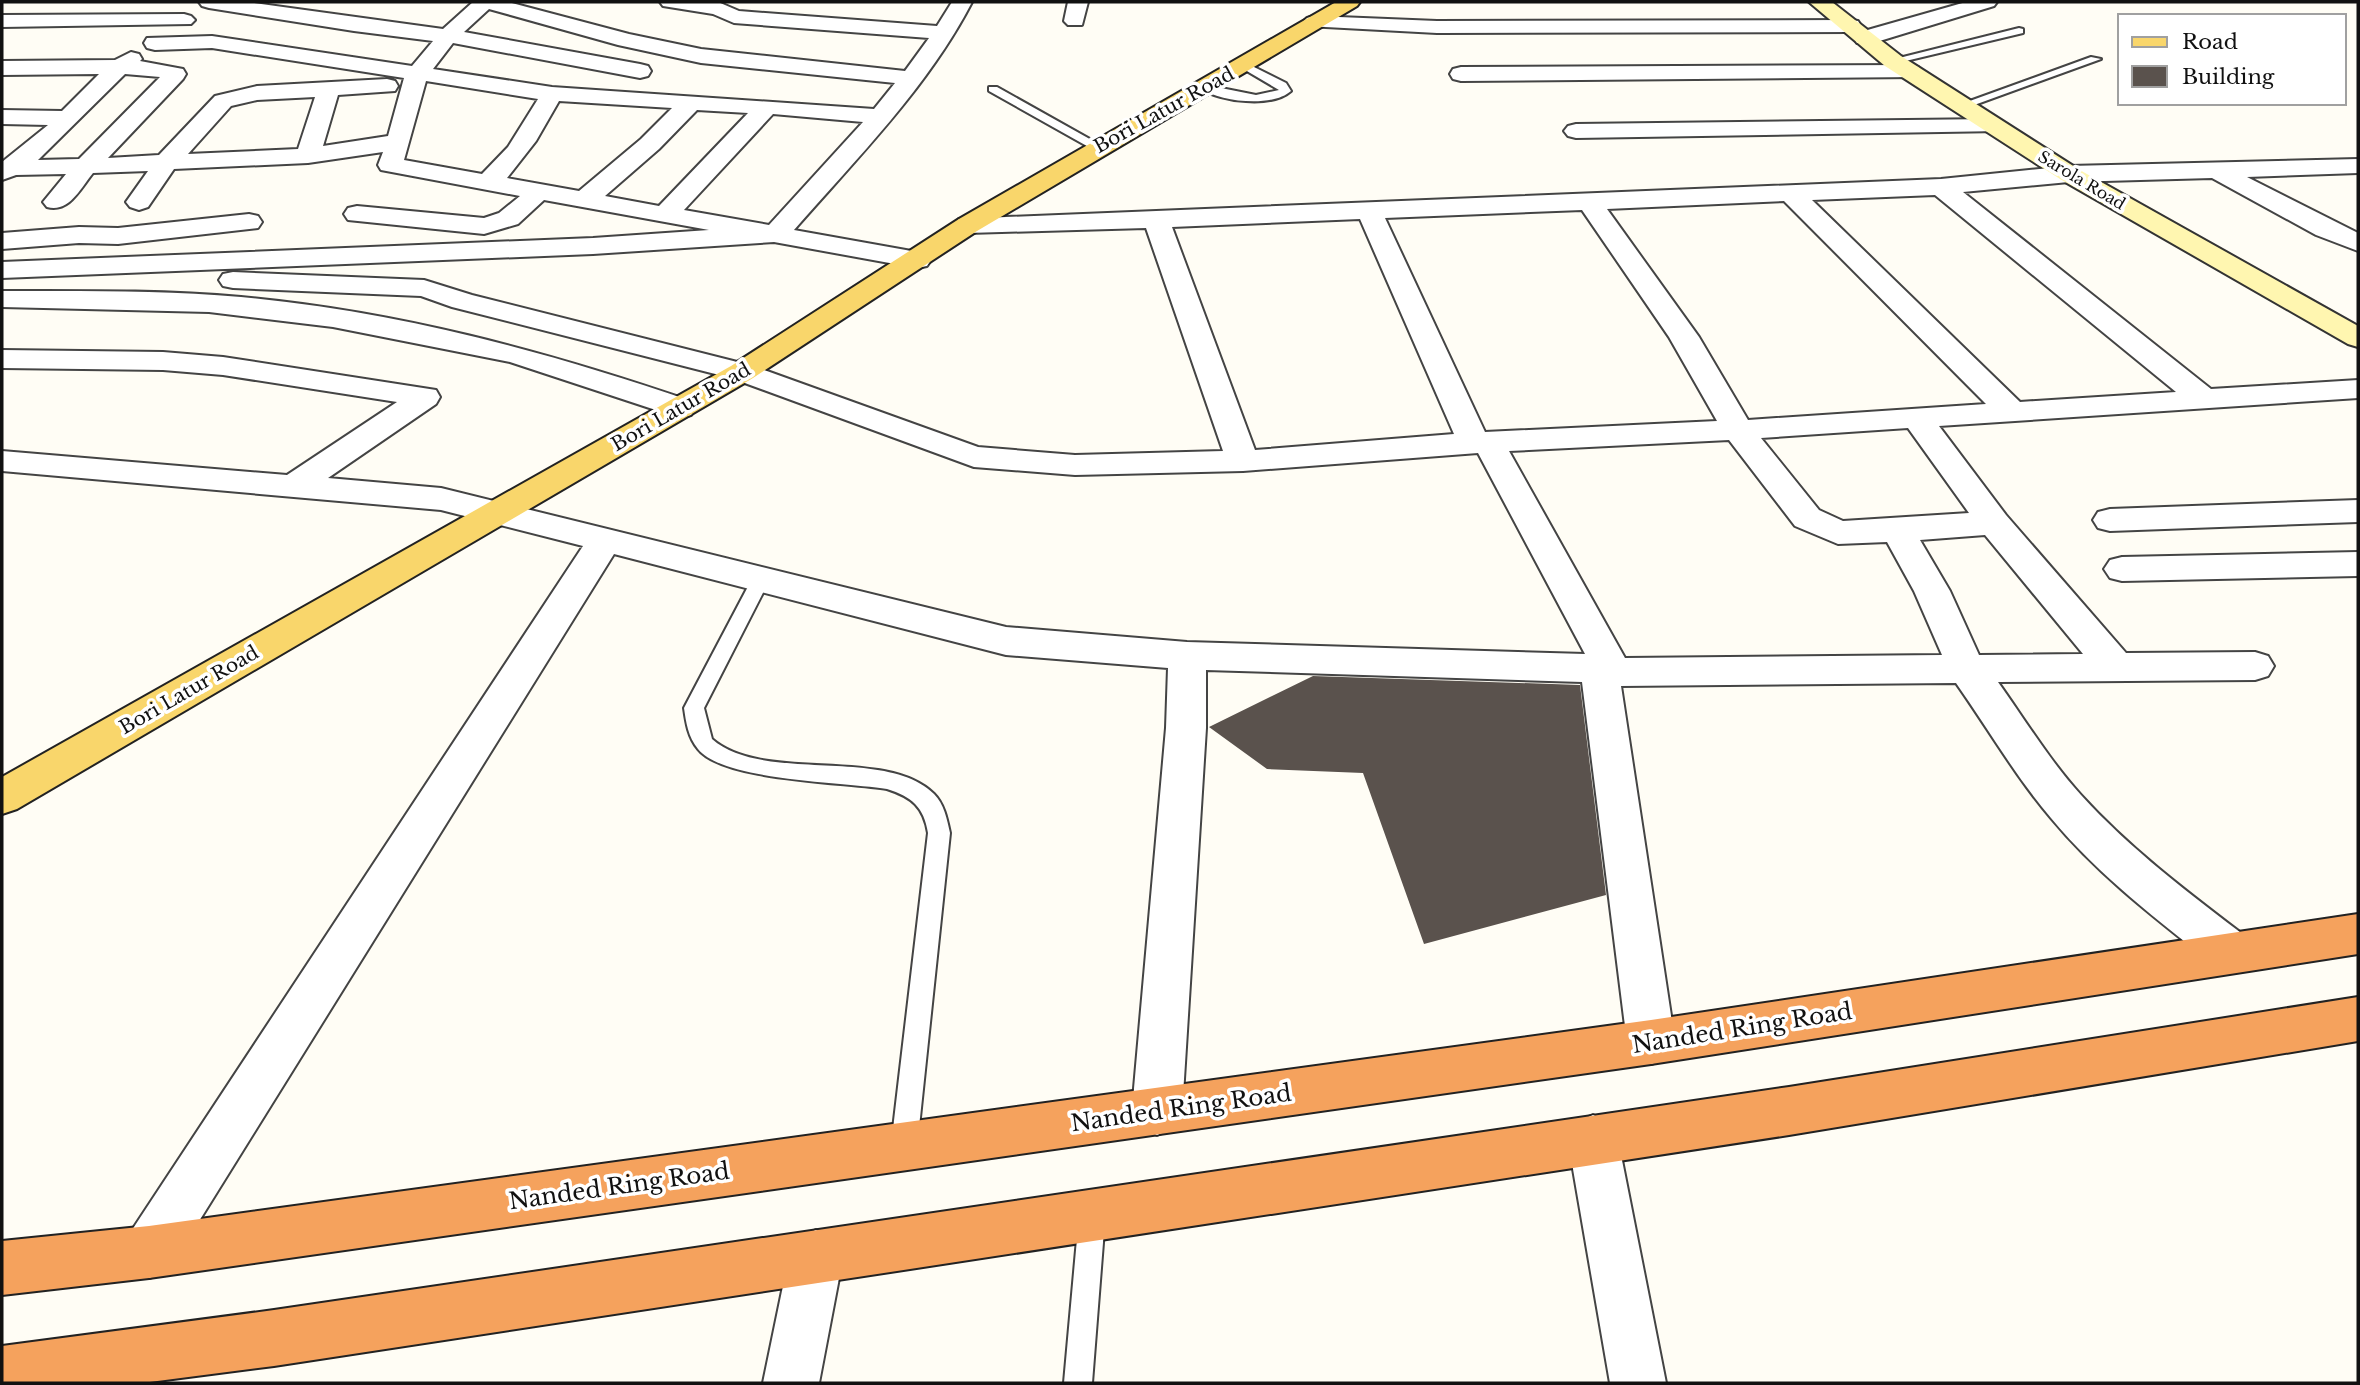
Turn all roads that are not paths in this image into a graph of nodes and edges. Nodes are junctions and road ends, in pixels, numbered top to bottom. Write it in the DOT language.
graph roads {
  1 [pos="209,2"];
  2 [pos="485,2"];
  3 [pos="670,2"];
  4 [pos="962,2"];
  5 [pos="1350,2"];
  6 [pos="1819,2"];
  7 [pos="1987,2"];
  8 [pos="77,20"];
  9 [pos="184,20"];
  10 [pos="2,21"];
  11 [pos="1314,22"];
  12 [pos="1595,27"];
  13 [pos="1857,32"];
  14 [pos="2019,32"];
  15 [pos="943,33"];
  16 [pos="448,36"];
  17 [pos="46,42"];
  18 [pos="155,43"];
  19 [pos="2095,59"];
  20 [pos="1244,65"];
  21 [pos="1902,66"];
  22 [pos="2,68"];
  23 [pos="118,68"];
  24 [pos="640,71"];
  25 [pos="1631,73"];
  26 [pos="1461,74"];
  27 [pos="909,78"];
  28 [pos="414,80"];
  29 [pos="1206,88"];
  30 [pos="329,89"];
  31 [pos="993,89"];
  32 [pos="552,94"];
  33 [pos="691,102"];
  34 [pos="1962,106"];
  35 [pos="767,107"];
  36 [pos="2,117"];
  37 [pos="879,117"];
  38 [pos="71,118"];
  39 [pos="1993,125"];
  40 [pos="1668,130"];
  41 [pos="1576,131"];
  42 [pos="399,142"];
  43 [pos="1098,147"];
  44 [pos="308,156"];
  45 [pos="165,164"];
  46 [pos="9,166"];
  47 [pos="86,166"];
  48 [pos="2358,166"];
  49 [pos="2217,171"];
  50 [pos="2069,174"];
  51 [pos="489,181"];
  52 [pos="1941,187"];
  53 [pos="539,191"];
  54 [pos="1790,193"];
  55 [pos="586,199"];
  56 [pos="1588,201"];
  57 [pos="56,202"];
  58 [pos="139,202"];
  59 [pos="1369,211"];
  60 [pos="357,214"];
  61 [pos="667,214"];
  62 [pos="1156,220"];
  63 [pos="249,222"];
  64 [pos="968,225"];
  65 [pos="776,234"];
  66 [pos="2,241"];
  67 [pos="2358,243"];
  68 [pos="917,260"];
  69 [pos="242,269"];
  70 [pos="2,270"];
  71 [pos="2,299"];
  72 [pos="211,305"];
  73 [pos="2358,338"];
  74 [pos="2,359"];
  75 [pos="743,372"];
  76 [pos="2358,389"];
  77 [pos="2205,400"];
  78 [pos="680,408"];
  79 [pos="2011,411"];
  80 [pos="1916,417"];
  81 [pos="1738,430"];
  82 [pos="1481,443"];
  83 [pos="2,461"];
  84 [pos="1243,461"];
  85 [pos="294,486"];
  86 [pos="2358,511"];
  87 [pos="499,513"];
  88 [pos="2109,520"];
  89 [pos="1994,523"];
  90 [pos="1898,529"];
  91 [pos="605,540"];
  92 [pos="2358,564"];
  93 [pos="2122,569"];
  94 [pos="761,579"];
  95 [pos="1187,656"];
  96 [pos="2255,666"];
  97 [pos="2117,668"];
  98 [pos="1967,669"];
  99 [pos="1607,670"];
  100 [pos="2,797"];
  101 [pos="2358,933"];
  102 [pos="2233,953"];
  103 [pos="2358,1019"];
  104 [pos="1651,1042"];
  105 [pos="1157,1111"];
  106 [pos="1593,1140"];
  107 [pos="904,1146"];
  108 [pos="1092,1216"];
  109 [pos="149,1252"];
  110 [pos="816,1257"];
  111 [pos="2,1268"];
  112 [pos="2,1374"];
  113 [pos="59,1375"];
  114 [pos="790,1383"];
  115 [pos="1078,1383"];
  116 [pos="1638,1383"];
  1 -- 9 [label="street"];
  1 -- 16 [label="street"];
  2 -- 16 [label="street"];
  2 -- 27 [label="street"];
  3 -- 15 [label="street"];
  4 -- 15 [label="street"];
  5 -- 11 [label="main road, Bori Latur Road"];
  6 -- 13 [label="main road, Sarola Road"];
  7 -- 13 [label="street"];
  8 -- 9 [label="street"];
  8 -- 10 [label="street"];
  8 -- 17 [label="street"];
  9 -- 18 [label="street"];
  11 -- 12 [label="street"];
  11 -- 20 [label="main road, Bori Latur Road"];
  12 -- 13 [label="street"];
  12 -- 25 [label="street"];
  13 -- 21 [label="main road, Sarola Road"];
  14 -- 21 [label="lane"];
  15 -- 27 [label="street"];
  16 -- 24 [label="street"];
  16 -- 28 [label="street"];
  18 -- 23 [label="street"];
  18 -- 28 [label="street"];
  19 -- 34 [label="lane"];
  20 -- 29 [label="main road, Bori Latur Road"];
  20 -- 29 [label="lane"];
  21 -- 25 [label="street"];
  21 -- 34 [label="main road, Sarola Road"];
  22 -- 23 [label="street"];
  23 -- 38 [label="street"];
  23 -- 47 [label="street"];
  25 -- 26 [label="street"];
  25 -- 40 [label="street"];
  27 -- 37 [label="street"];
  28 -- 30 [label="street"];
  28 -- 32 [label="street"];
  28 -- 42 [label="street"];
  29 -- 43 [label="main road, Bori Latur Road"];
  30 -- 44 [label="street"];
  30 -- 45 [label="street"];
  31 -- 43 [label="lane"];
  32 -- 33 [label="street"];
  32 -- 51 [label="street"];
  33 -- 35 [label="street"];
  33 -- 55 [label="street"];
  34 -- 39 [label="main road, Sarola Road"];
  35 -- 37 [label="street"];
  35 -- 61 [label="street"];
  36 -- 38 [label="street"];
  37 -- 65 [label="street"];
  38 -- 46 [label="street"];
  39 -- 40 [label="street"];
  39 -- 50 [label="main road, Sarola Road"];
  40 -- 41 [label="street"];
  42 -- 44 [label="street"];
  42 -- 51 [label="street"];
  43 -- 64 [label="main road, Bori Latur Road"];
  44 -- 45 [label="street"];
  45 -- 47 [label="street"];
  45 -- 58 [label="street"];
  46 -- 47 [label="street"];
  47 -- 57 [label="street"];
  48 -- 49 [label="street"];
  49 -- 50 [label="street"];
  49 -- 67 [label="street"];
  50 -- 52 [label="street"];
  50 -- 73 [label="main road, Sarola Road"];
  51 -- 53 [label="street"];
  52 -- 54 [label="street"];
  52 -- 77 [label="street"];
  53 -- 55 [label="street"];
  53 -- 60 [label="street"];
  54 -- 56 [label="street"];
  54 -- 79 [label="street"];
  55 -- 61 [label="street"];
  56 -- 59 [label="street"];
  56 -- 81 [label="street"];
  59 -- 62 [label="street"];
  59 -- 82 [label="street"];
  61 -- 65 [label="street"];
  62 -- 64 [label="street"];
  62 -- 84 [label="street"];
  63 -- 66 [label="street"];
  64 -- 68 [label="main road, Bori Latur Road"];
  65 -- 68 [label="street"];
  65 -- 69 [label="street"];
  68 -- 75 [label="main road, Bori Latur Road"];
  69 -- 70 [label="street"];
  69 -- 72 [label="street"];
  69 -- 75 [label="street"];
  71 -- 72 [label="street"];
  72 -- 78 [label="street"];
  74 -- 85 [label="street"];
  75 -- 78 [label="main road, Bori Latur Road"];
  75 -- 84 [label="street"];
  76 -- 77 [label="street"];
  77 -- 79 [label="street"];
  78 -- 87 [label="main road, Bori Latur Road"];
  79 -- 80 [label="street"];
  80 -- 81 [label="street"];
  80 -- 89 [label="street"];
  81 -- 82 [label="street"];
  81 -- 90 [label="street"];
  82 -- 84 [label="street"];
  82 -- 99 [label="street"];
  83 -- 85 [label="street"];
  85 -- 87 [label="street"];
  86 -- 88 [label="street"];
  87 -- 91 [label="street"];
  87 -- 100 [label="main road, Bori Latur Road"];
  89 -- 90 [label="street"];
  89 -- 97 [label="street"];
  90 -- 98 [label="street"];
  91 -- 94 [label="street"];
  91 -- 109 [label="street"];
  92 -- 93 [label="street"];
  94 -- 95 [label="street"];
  94 -- 107 [label="lane"];
  95 -- 99 [label="street"];
  95 -- 105 [label="street"];
  96 -- 97 [label="street"];
  97 -- 98 [label="street"];
  98 -- 99 [label="street"];
  98 -- 102 [label="street"];
  99 -- 104 [label="street"];
  101 -- 102 [label="highway, Nanded Ring Road"];
  102 -- 104 [label="highway, Nanded Ring Road"];
  103 -- 106 [label="highway"];
  104 -- 105 [label="highway, Nanded Ring Road"];
  105 -- 107 [label="highway, Nanded Ring Road"];
  106 -- 108 [label="highway"];
  106 -- 116 [label="street"];
  107 -- 109 [label="highway, Nanded Ring Road"];
  108 -- 110 [label="highway"];
  108 -- 115 [label="lane"];
  109 -- 111 [label="highway, Nanded Ring Road"];
  110 -- 113 [label="highway"];
  110 -- 114 [label="street"];
  112 -- 113 [label="highway"];
}
